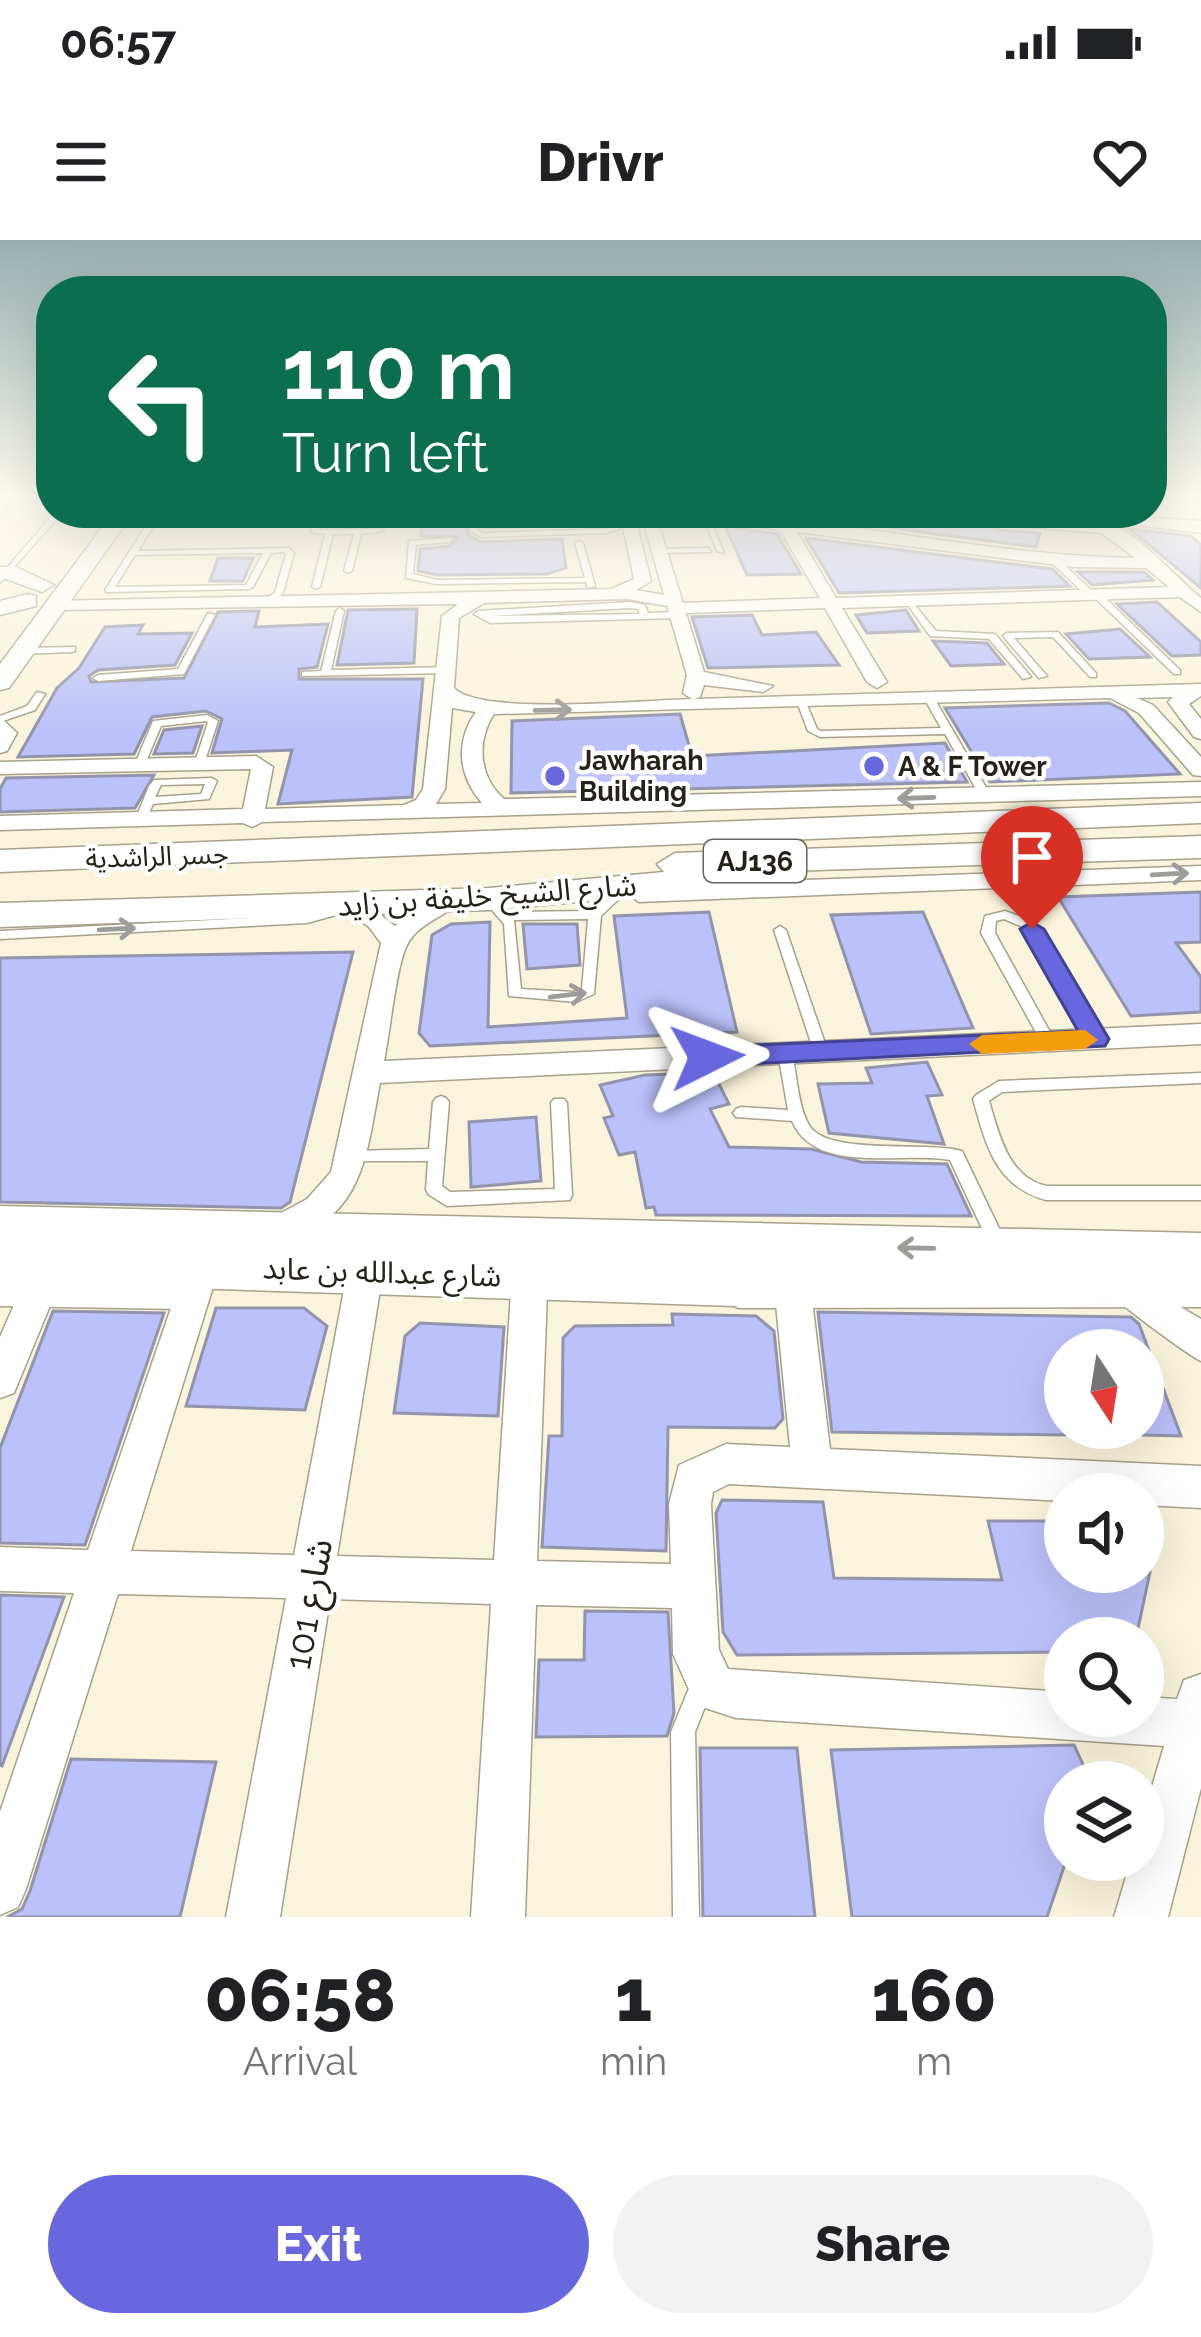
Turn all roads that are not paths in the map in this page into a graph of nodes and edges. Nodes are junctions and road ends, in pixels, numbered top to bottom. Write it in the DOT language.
graph roads {
  1 [pos="14,576"];
  2 [pos="57,576"];
  3 [pos="62,576"];
  4 [pos="117,576"];
  5 [pos="255,576"];
  6 [pos="284,576"];
  7 [pos="318,576"];
  8 [pos="410,576"];
  9 [pos="592,576"];
  10 [pos="640,576"];
  11 [pos="668,576"];
  12 [pos="814,576"];
  13 [pos="1073,576"];
  14 [pos="316,587"];
  15 [pos="597,590"];
  16 [pos="1188,590"];
  17 [pos="1094,595"];
  18 [pos="42,597"];
  19 [pos="908,601"];
  20 [pos="830,603"];
  21 [pos="266,604"];
  22 [pos="494,604"];
  23 [pos="400,605"];
  24 [pos="1201,607"];
  25 [pos="677,609"];
  26 [pos="340,611"];
  27 [pos="153,612"];
  28 [pos="211,615"];
  29 [pos="451,616"];
  30 [pos="645,616"];
  31 [pos="1,622"];
  32 [pos="29,642"];
  33 [pos="72,649"];
  34 [pos="1177,672"];
  35 [pos="305,674"];
  36 [pos="326,674"];
  37 [pos="696,675"];
  38 [pos="1034,676"];
  39 [pos="98,679"];
  40 [pos="445,679"];
  41 [pos="0,682"];
  42 [pos="877,682"];
  43 [pos="1096,684"];
  44 [pos="1200,684"];
  45 [pos="800,693"];
  46 [pos="40,694"];
  47 [pos="929,698"];
  48 [pos="674,707"];
  49 [pos="1179,708"];
  50 [pos="1146,709"];
  51 [pos="487,710"];
  52 [pos="0,721"];
  53 [pos="947,731"];
  54 [pos="1201,733"];
  55 [pos="0,747"];
  56 [pos="200,762"];
  57 [pos="140,764"];
  58 [pos="0,768"];
  59 [pos="1201,770"];
  60 [pos="1195,793"];
  61 [pos="985,796"];
  62 [pos="516,810"];
  63 [pos="381,815"];
  64 [pos="0,824"];
  65 [pos="134,824"];
  66 [pos="243,827"];
  67 [pos="0,838"];
  68 [pos="1201,847"];
  69 [pos="317,851"];
  70 [pos="1047,852"];
  71 [pos="972,855"];
  72 [pos="0,861"];
  73 [pos="1201,873"];
  74 [pos="1108,877"];
  75 [pos="550,894"];
  76 [pos="617,895"];
  77 [pos="447,901"];
  78 [pos="350,904"];
  79 [pos="499,908"];
  80 [pos="596,915"];
  81 [pos="7,917"];
  82 [pos="780,930"];
  83 [pos="394,944"];
  84 [pos="1201,1034"];
  85 [pos="1096,1039"];
  86 [pos="1048,1041"];
  87 [pos="821,1052"];
  88 [pos="785,1054"];
  89 [pos="368,1072"];
  90 [pos="1201,1078"];
  91 [pos="441,1102"];
  92 [pos="559,1103"];
  93 [pos="741,1113"];
  94 [pos="799,1116"];
  95 [pos="437,1155"];
  96 [pos="348,1167"];
  97 [pos="1201,1193"];
  98 [pos="0,1226"];
  99 [pos="278,1231"];
  100 [pos="373,1232"];
  101 [pos="0,1243"];
  102 [pos="1000,1250"];
  103 [pos="1201,1254"];
  104 [pos="213,1267"];
  105 [pos="772,1271"];
  106 [pos="14,1276"];
  107 [pos="1112,1284"];
  108 [pos="1201,1286"];
  109 [pos="362,1290"];
  110 [pos="530,1292"];
  111 [pos="1201,1343"];
  112 [pos="0,1380"];
  113 [pos="812,1468"];
  114 [pos="1201,1486"];
  115 [pos="0,1569"];
  116 [pos="103,1572"];
  117 [pos="312,1578"];
  118 [pos="515,1583"];
  119 [pos="693,1587"];
  120 [pos="705,1680"];
  121 [pos="1198,1710"];
  122 [pos="1164,1712"];
  123 [pos="1044,1715"];
  124 [pos="0,1889"];
  125 [pos="253,1917"];
  126 [pos="498,1917"];
  127 [pos="686,1917"];
  128 [pos="1141,1917"];
  1 -- 18 [label="main road"];
  2 -- 18 [label="main road"];
  3 -- 18 [label="main road"];
  4 -- 5 [label="lane"];
  6 -- 21 [label="lane"];
  7 -- 14 [label="lane"];
  8 -- 15 [label="lane"];
  9 -- 15 [label="lane"];
  10 -- 15 [label="street"];
  11 -- 25 [label="street"];
  12 -- 20 [label="street"];
  13 -- 17 [label="lane"];
  15 -- 22 [label="street"];
  15 -- 25 [label="street"];
  16 -- 17 [label="street"];
  16 -- 24 [label="street"];
  17 -- 19 [label="street"];
  17 -- 34 [label="lane"];
  18 -- 27 [label="street"];
  18 -- 31 [label="main road"];
  18 -- 32 [label="main road"];
  19 -- 20 [label="street"];
  19 -- 38 [label="lane"];
  20 -- 25 [label="street"];
  20 -- 42 [label="street"];
  21 -- 23 [label="street"];
  21 -- 27 [label="street"];
  22 -- 23 [label="street"];
  22 -- 29 [label="street"];
  22 -- 30 [label="lane"];
  22 -- 30 [label="lane"];
  23 -- 26 [label="street"];
  23 -- 29 [label="street"];
  25 -- 30 [label="lane"];
  25 -- 37 [label="street"];
  26 -- 28 [label="street"];
  26 -- 36 [label="lane"];
  27 -- 28 [label="street"];
  27 -- 32 [label="street"];
  28 -- 39 [label="lane"];
  29 -- 40 [label="street"];
  32 -- 33 [label="lane"];
  32 -- 41 [label="main road"];
  34 -- 43 [label="street"];
  34 -- 44 [label="street"];
  35 -- 36 [label="lane"];
  36 -- 40 [label="lane"];
  37 -- 45 [label="street"];
  37 -- 48 [label="street"];
  38 -- 42 [label="street"];
  38 -- 43 [label="street"];
  38 -- 43 [label="lane"];
  40 -- 51 [label="street"];
  40 -- 63 [label="street"];
  42 -- 45 [label="street"];
  43 -- 44 [label="street"];
  43 -- 47 [label="street"];
  43 -- 50 [label="street"];
  44 -- 49 [label="street"];
  45 -- 47 [label="street"];
  45 -- 48 [label="street"];
  45 -- 53 [label="lane"];
  46 -- 52 [label="lane"];
  47 -- 53 [label="lane"];
  51 -- 48 [label="street, one-way"];
  49 -- 50 [label="street"];
  49 -- 54 [label="street"];
  50 -- 59 [label="street"];
  51 -- 62 [label="street"];
  52 -- 55 [label="street"];
  53 -- 61 [label="lane"];
  56 -- 57 [label="street"];
  56 -- 57 [label="lane"];
  56 -- 66 [label="street"];
  57 -- 58 [label="street"];
  60 -- 61 [label="street"];
  60 -- 69 [label="main road, شارع الشيخ خليفة بن زايد / AJ136"];
  61 -- 62 [label="street, one-way"];
  62 -- 63 [label="street"];
  63 -- 66 [label="street"];
  63 -- 69 [label="main road"];
  64 -- 65 [label="street"];
  65 -- 65 [label="lane"];
  65 -- 66 [label="main road"];
  65 -- 66 [label="main road, شارع الشيخ خليفة بن زايد"];
  65 -- 67 [label="main road"];
  66 -- 69 [label="main road, شارع الشيخ خليفة بن زايد"];
  68 -- 70 [label="main road, شارع الشيخ خليفة بن زايد / AJ136"];
  69 -- 71 [label="main road, شارع الشيخ خليفة بن زايد / AJ136"];
  69 -- 72 [label="main road, جسر الراشدية / AJ136"];
  69 -- 81 [label="main road, جسر الراشدية / AJ136"];
  70 -- 71 [label="main road, شارع الشيخ خليفة بن زايد / AJ136"];
  70 -- 74 [label="main road"];
  71 -- 75 [label="main road, شارع الشيخ خليفة بن زايد"];
  74 -- 73 [label="street, one-way"];
  74 -- 76 [label="street"];
  75 -- 76 [label="street"];
  75 -- 79 [label="main road, شارع الشيخ خليفة بن زايد"];
  76 -- 80 [label="lane"];
  77 -- 78 [label="main road, شارع الشيخ خليفة بن زايد"];
  77 -- 79 [label="main road, شارع الشيخ خليفة بن زايد"];
  77 -- 83 [label="street"];
  81 -- 78 [label="main road, شارع الشيخ خليفة بن زايد, one-way"];
  78 -- 83 [label="street"];
  79 -- 80 [label="lane"];
  79 -- 80 [label="lane, one-way"];
  82 -- 87 [label="lane"];
  83 -- 89 [label="street"];
  84 -- 85 [label="street"];
  85 -- 86 [label="street"];
  85 -- 86 [label="lane"];
  86 -- 87 [label="street"];
  87 -- 88 [label="street"];
  88 -- 89 [label="street"];
  88 -- 94 [label="lane"];
  89 -- 96 [label="street"];
  90 -- 97 [label="lane"];
  91 -- 95 [label="lane"];
  92 -- 95 [label="lane"];
  93 -- 94 [label="lane"];
  94 -- 102 [label="lane"];
  95 -- 96 [label="lane"];
  96 -- 99 [label="street"];
  96 -- 100 [label="street"];
  98 -- 99 [label="main road, شارع عبدالله بن عابد"];
  99 -- 100 [label="main road, شارع عبدالله بن عابد"];
  100 -- 105 [label="main road, شارع عبدالله بن عابد"];
  101 -- 104 [label="main road, شارع عبدالله بن عابد"];
  102 -- 103 [label="main road, شارع عبدالله بن عابد"];
  102 -- 105 [label="main road, شارع عبدالله بن عابد, one-way"];
  104 -- 105 [label="main road, شارع عبدالله بن عابد"];
  104 -- 106 [label="main road, شارع عبدالله بن عابد"];
  104 -- 109 [label="main road, شارع عبدالله بن عابد"];
  104 -- 116 [label="street"];
  105 -- 107 [label="main road, شارع عبدالله بن عابد"];
  105 -- 110 [label="main road, شارع عبدالله بن عابد"];
  105 -- 113 [label="street"];
  106 -- 112 [label="street"];
  107 -- 108 [label="main road, شارع عبدالله بن عابد"];
  107 -- 111 [label="street"];
  109 -- 110 [label="main road, شارع عبدالله بن عابد"];
  109 -- 117 [label="street, شارع 101"];
  110 -- 118 [label="street"];
  113 -- 114 [label="street"];
  113 -- 119 [label="street"];
  115 -- 116 [label="street"];
  116 -- 117 [label="street"];
  116 -- 124 [label="street"];
  117 -- 118 [label="street"];
  117 -- 125 [label="street, شارع 101"];
  118 -- 119 [label="street"];
  118 -- 126 [label="street"];
  119 -- 120 [label="street"];
  120 -- 123 [label="street"];
  120 -- 127 [label="lane"];
  121 -- 122 [label="street"];
  121 -- 128 [label="street"];
}
